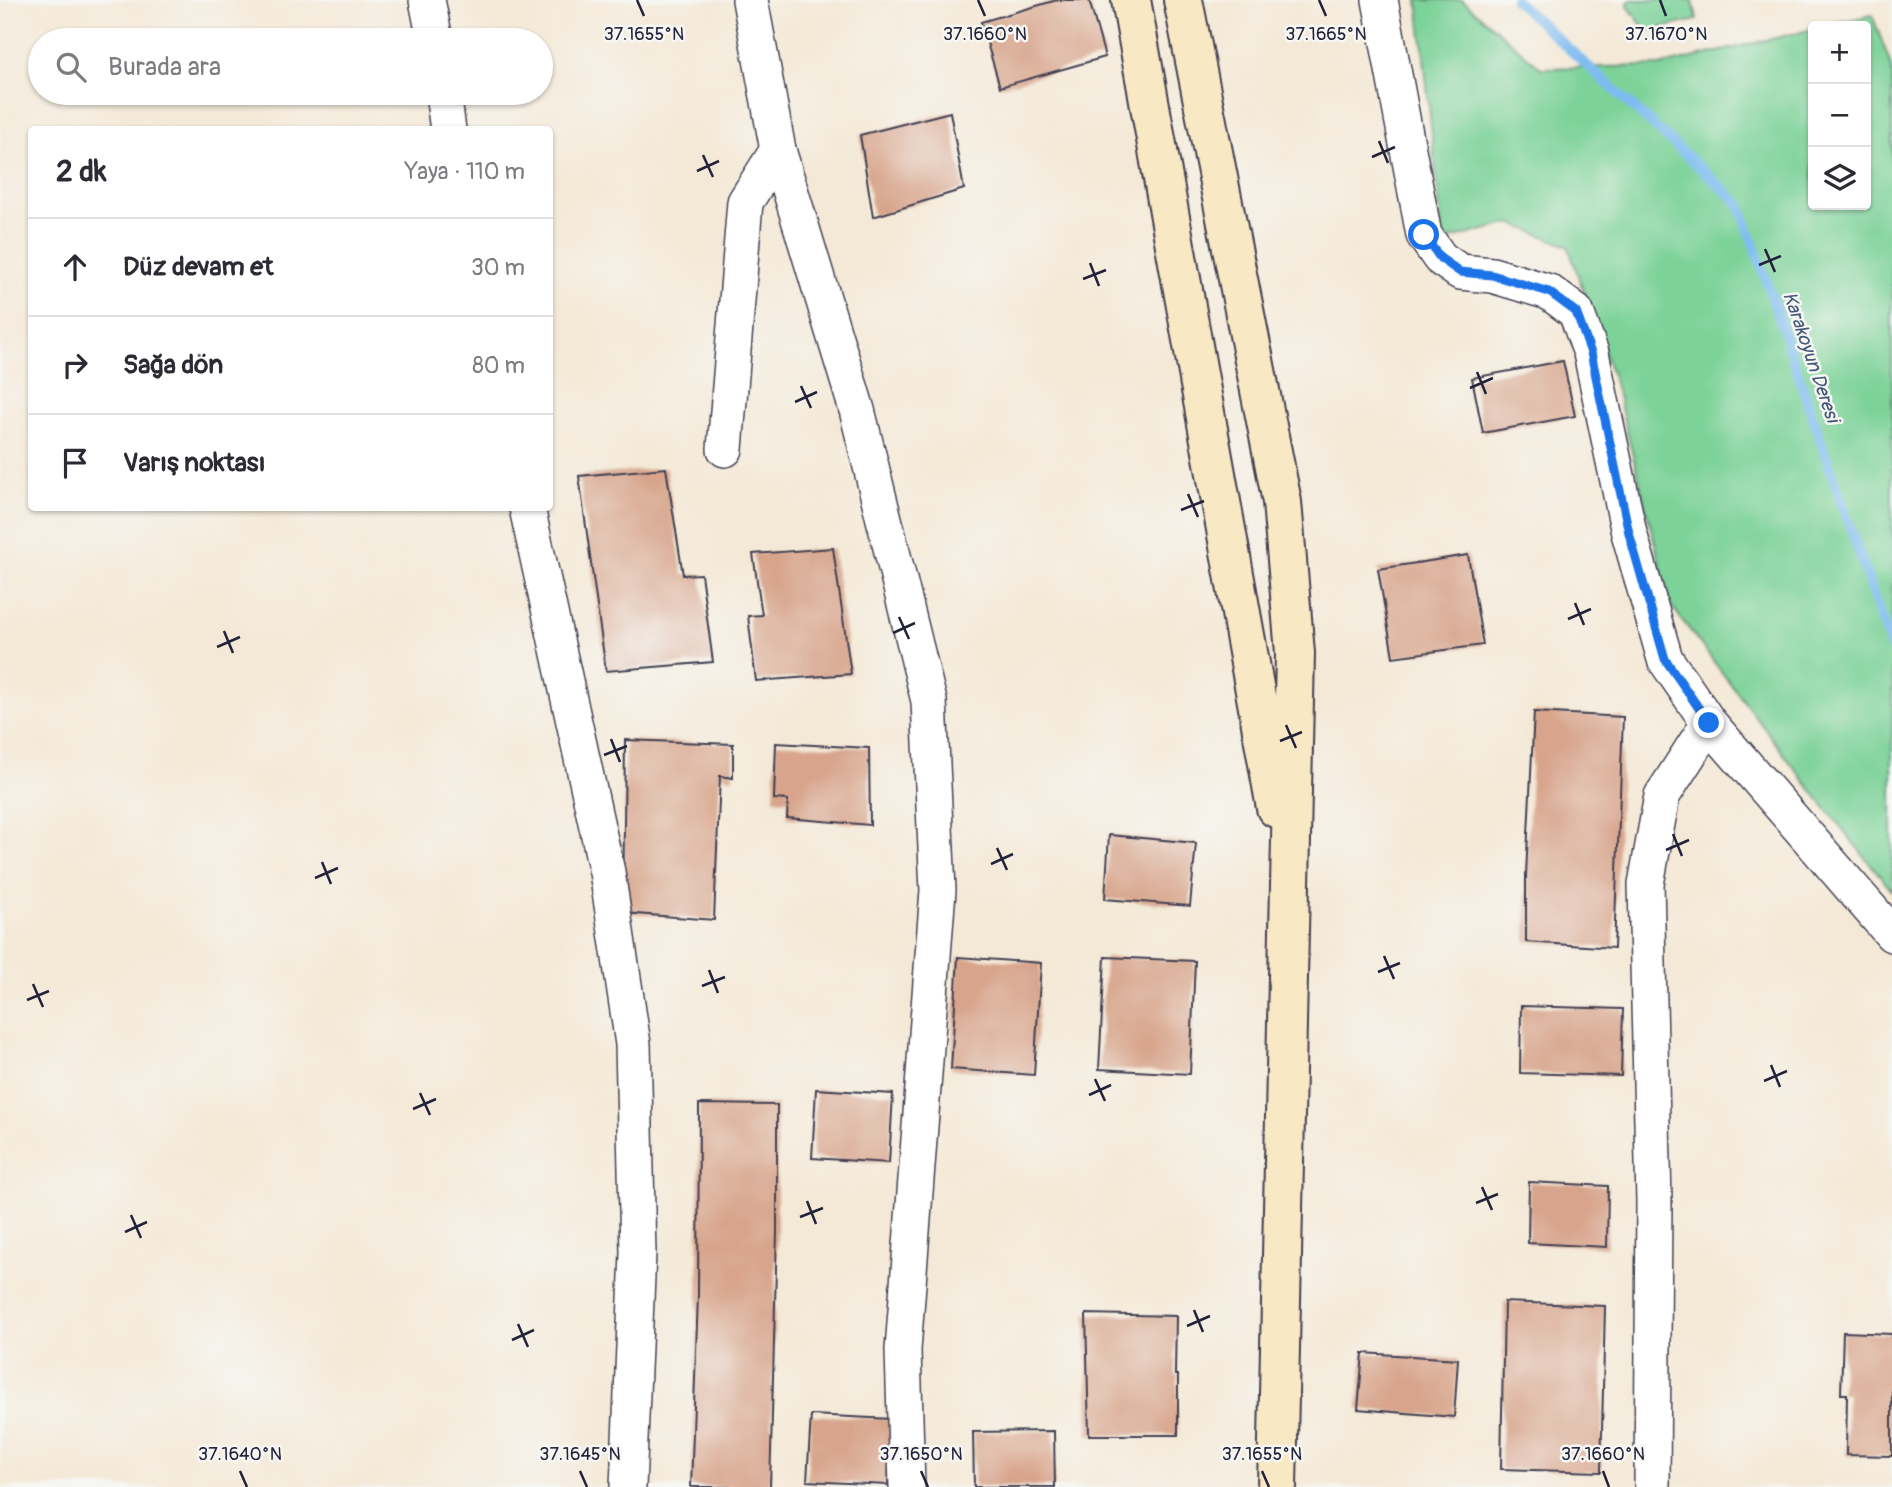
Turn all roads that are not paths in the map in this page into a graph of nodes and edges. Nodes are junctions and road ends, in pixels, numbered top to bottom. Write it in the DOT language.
graph roads {
  1 [pos="427,0"];
  2 [pos="750,0"];
  3 [pos="1131,0"];
  4 [pos="1183,0"];
  5 [pos="1380,0"];
  6 [pos="433,28"];
  7 [pos="445,105"];
  8 [pos="447,126"];
  9 [pos="778,150"];
  10 [pos="725,449"];
  11 [pos="528,511"];
  12 [pos="1709,723"];
  13 [pos="1291,889"];
  14 [pos="1892,934"];
  15 [pos="628,1487"];
  16 [pos="907,1487"];
  17 [pos="1277,1487"];
  18 [pos="1652,1487"];
  1 -- 6 [label="street"];
  2 -- 9 [label="street"];
  3 -- 13 [label="main road"];
  4 -- 13 [label="main road"];
  5 -- 12 [label="street"];
  7 -- 8 [label="street"];
  9 -- 10 [label="street"];
  9 -- 16 [label="street"];
  11 -- 15 [label="street"];
  12 -- 14 [label="street"];
  12 -- 18 [label="street"];
  13 -- 17 [label="main road"];
}
